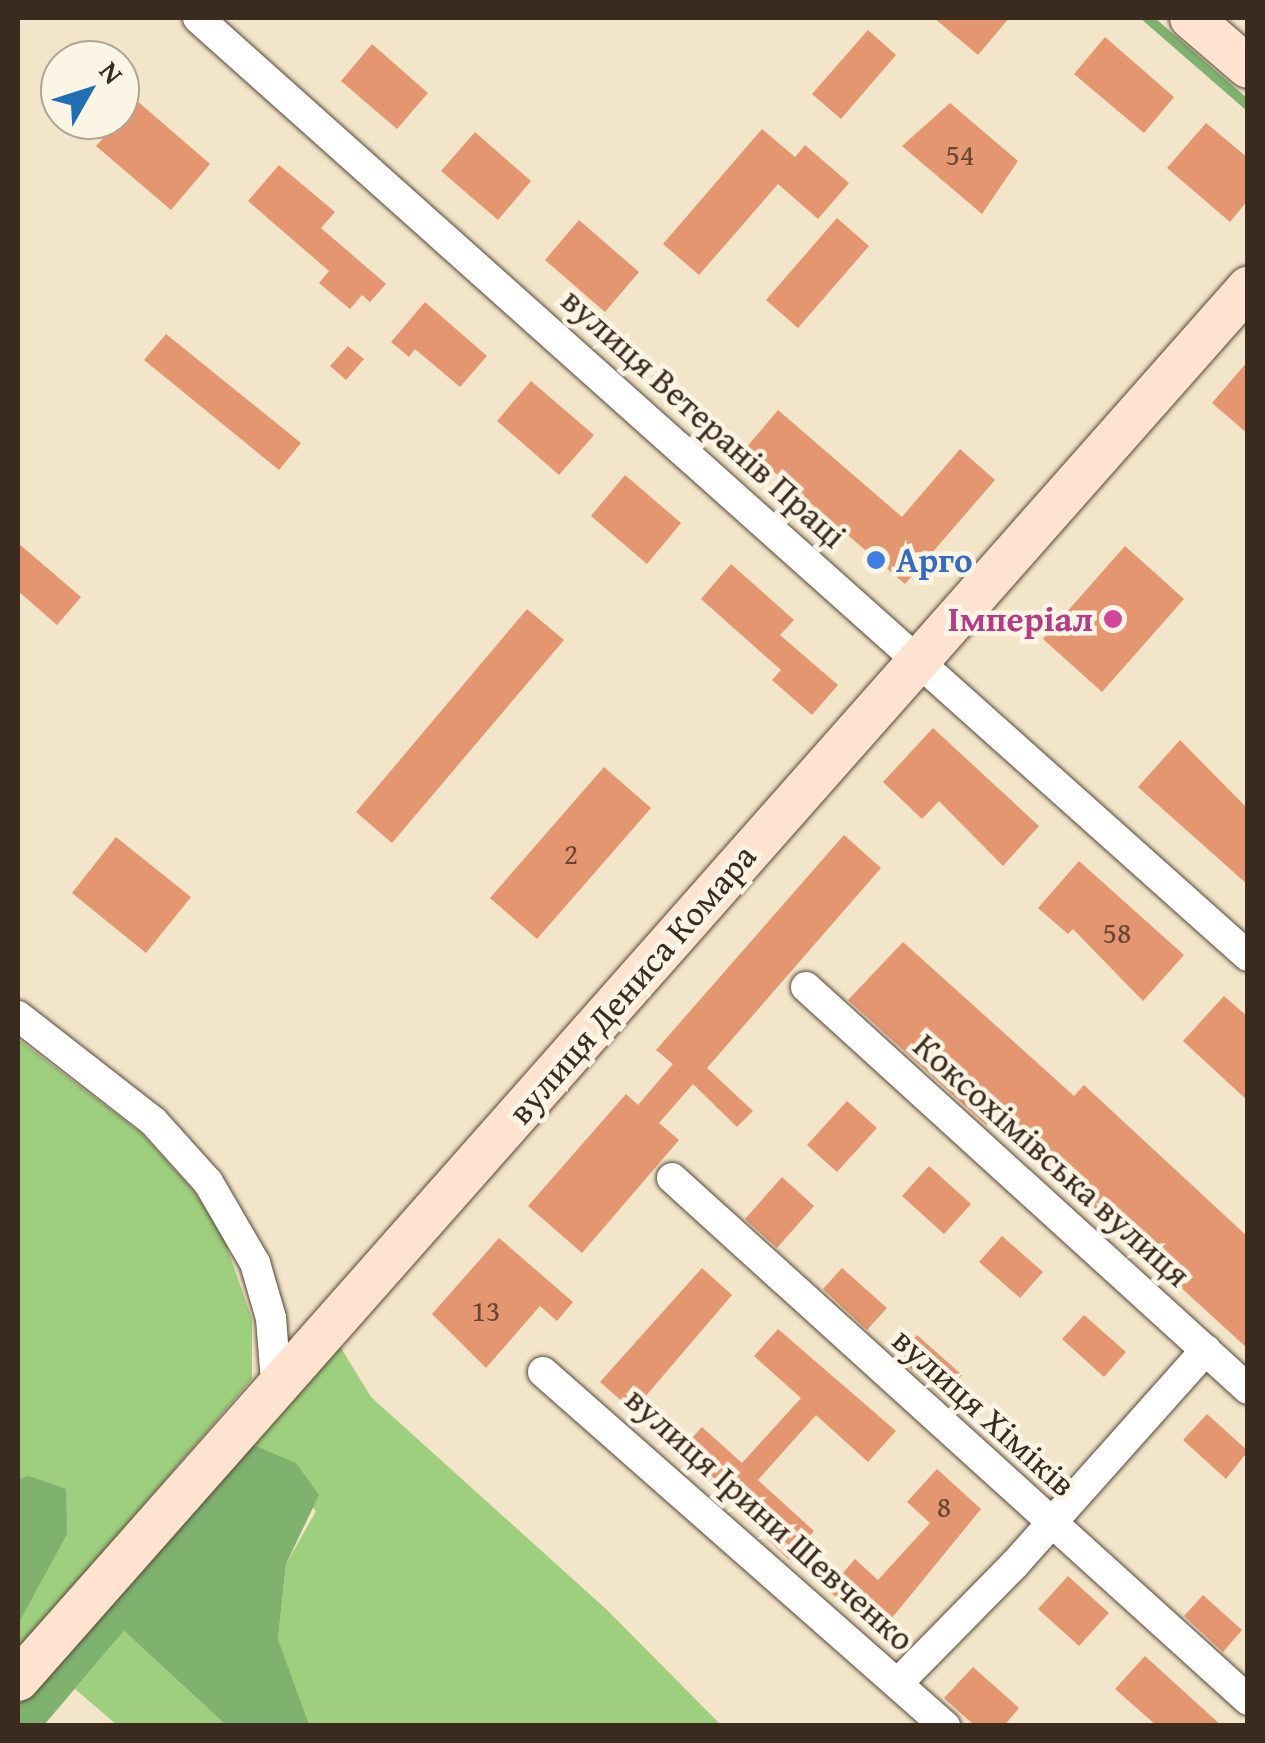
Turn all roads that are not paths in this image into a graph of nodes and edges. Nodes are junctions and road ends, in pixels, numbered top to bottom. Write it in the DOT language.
graph roads {
  1 [pos="198,18"];
  2 [pos="1191,18"];
  3 [pos="1248,67"];
  4 [pos="1248,288"];
  5 [pos="919,660"];
  6 [pos="1248,956"];
  7 [pos="806,987"];
  8 [pos="18,1016"];
  9 [pos="672,1178"];
  10 [pos="1206,1350"];
  11 [pos="544,1372"];
  12 [pos="276,1382"];
  13 [pos="1248,1389"];
  14 [pos="1050,1523"];
  15 [pos="18,1680"];
  16 [pos="898,1683"];
  17 [pos="1248,1700"];
  18 [pos="945,1726"];
  1 -- 5 [label="street, вулиця Ветеранів Праці"];
  2 -- 3 [label="street"];
  4 -- 5 [label="street, вулиця Дениса Комара"];
  5 -- 6 [label="street, вулиця Ветеранів Праці"];
  5 -- 12 [label="street, вулиця Дениса Комара"];
  7 -- 10 [label="street, Коксохімівська вулиця"];
  8 -- 12 [label="street"];
  9 -- 14 [label="street, вулиця Хіміків"];
  10 -- 13 [label="street, Коксохімівська вулиця"];
  10 -- 14 [label="street"];
  11 -- 16 [label="street, вулиця Ірини Шевченко"];
  12 -- 15 [label="street, вулиця Дениса Комара"];
  14 -- 16 [label="street"];
  14 -- 17 [label="street, вулиця Хіміків"];
  16 -- 18 [label="street, вулиця Ірини Шевченко"];
}
